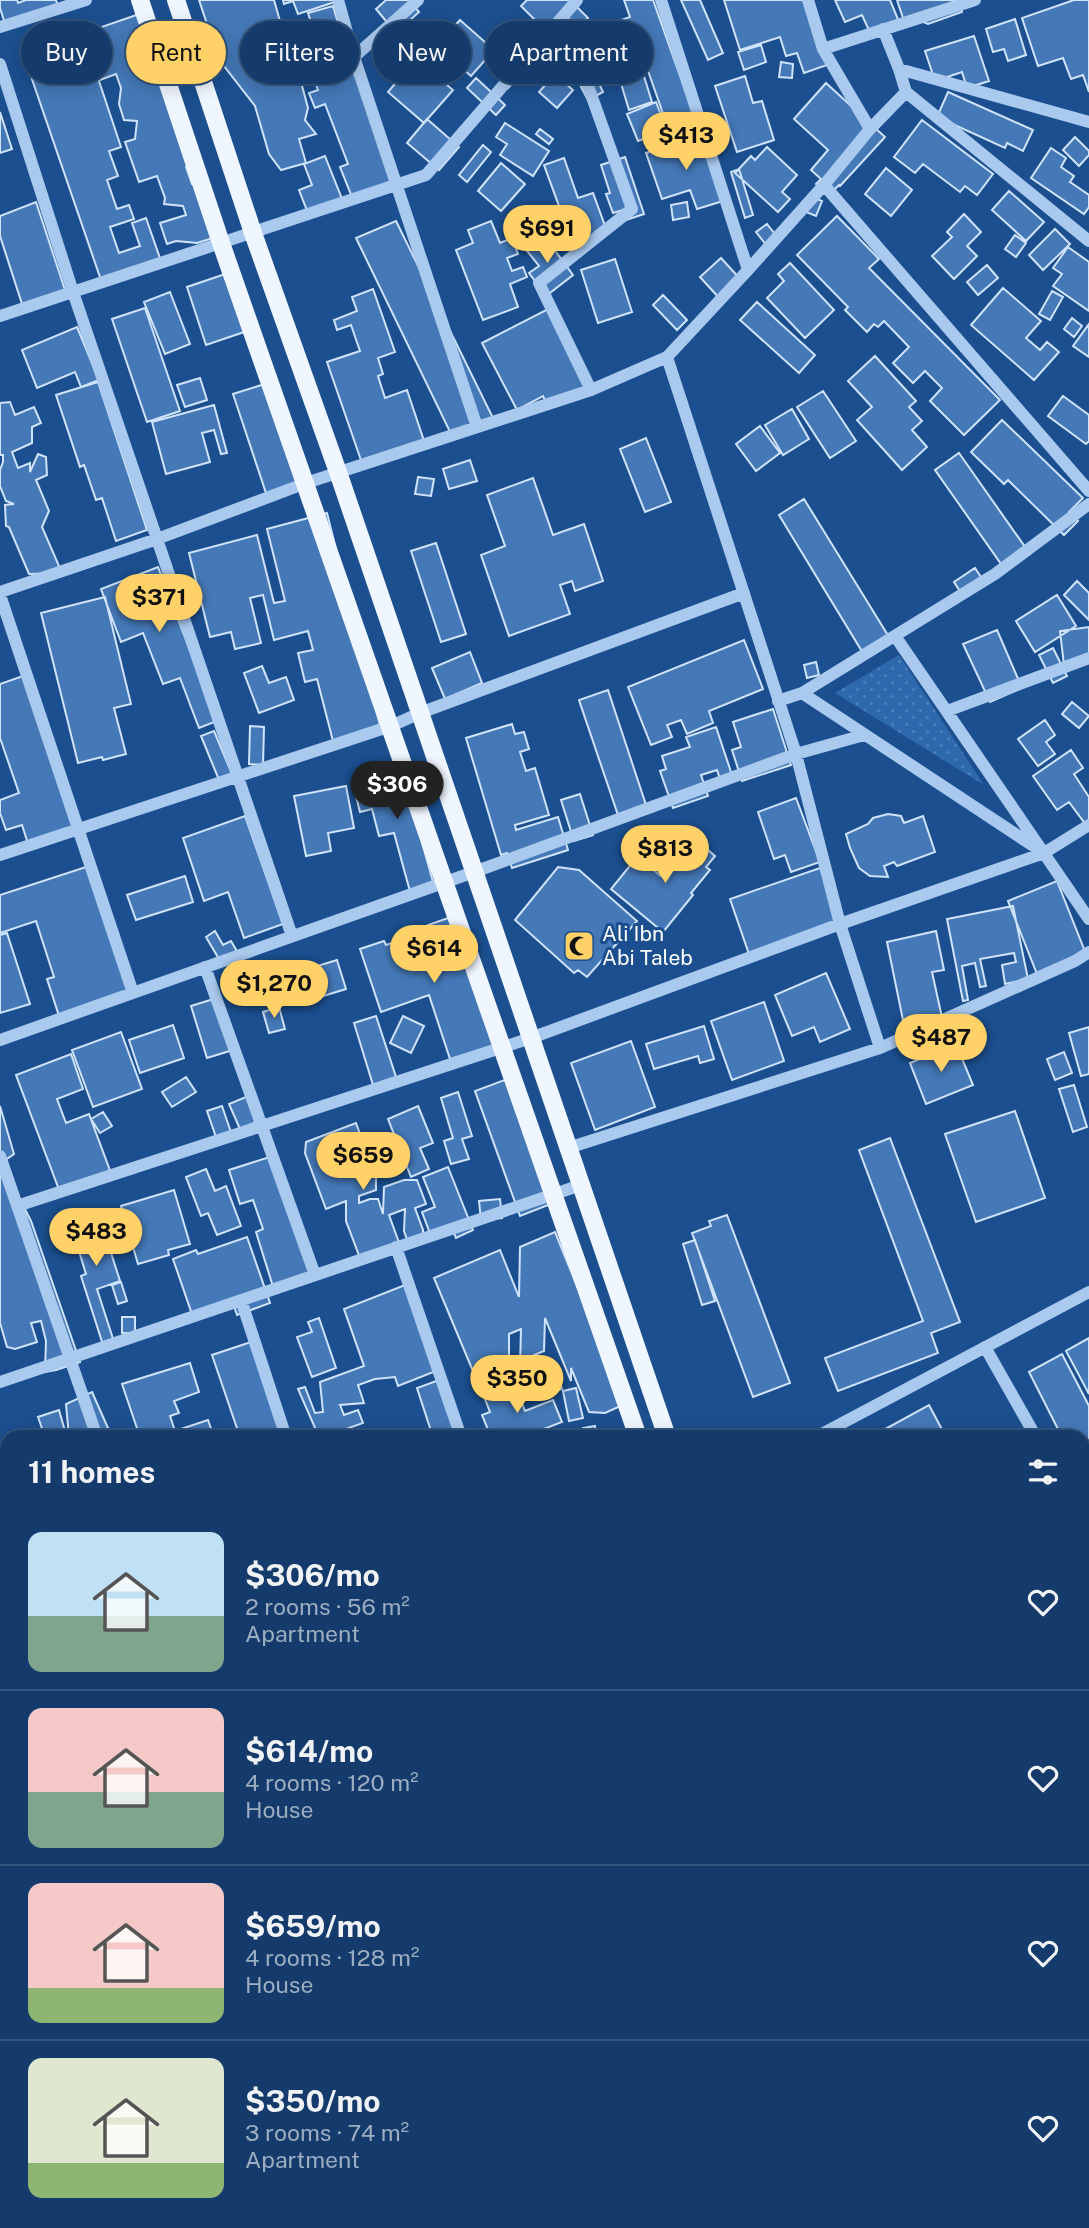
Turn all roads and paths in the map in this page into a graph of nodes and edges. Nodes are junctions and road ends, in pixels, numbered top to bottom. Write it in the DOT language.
graph roads {
  1 [pos="86,0"];
  2 [pos="140,0"];
  3 [pos="176,0"];
  4 [pos="338,0"];
  5 [pos="418,0"];
  6 [pos="577,0"];
  7 [pos="661,0"];
  8 [pos="808,0"];
  9 [pos="975,0"];
  10 [pos="563,16"];
  11 [pos="344,21"];
  12 [pos="0,27"];
  13 [pos="883,29"];
  14 [pos="822,49"];
  15 [pos="359,53"];
  16 [pos="0,64"];
  17 [pos="900,69"];
  18 [pos="359,72"];
  19 [pos="906,92"];
  20 [pos="1089,122"];
  21 [pos="870,129"];
  22 [pos="824,185"];
  23 [pos="397,186"];
  24 [pos="253,233"];
  25 [pos="1089,241"];
  26 [pos="221,243"];
  27 [pos="748,270"];
  28 [pos="73,292"];
  29 [pos="0,316"];
  30 [pos="667,357"];
  31 [pos="591,390"];
  32 [pos="477,427"];
  33 [pos="338,472"];
  34 [pos="306,483"];
  35 [pos="1089,491"];
  36 [pos="1089,504"];
  37 [pos="157,539"];
  38 [pos="744,593"];
  39 [pos="0,594"];
  40 [pos="895,636"];
  41 [pos="1089,658"];
  42 [pos="802,693"];
  43 [pos="778,701"];
  44 [pos="947,711"];
  45 [pos="420,713"];
  46 [pos="391,726"];
  47 [pos="864,735"];
  48 [pos="796,754"];
  49 [pos="238,776"];
  50 [pos="1089,825"];
  51 [pos="78,830"];
  52 [pos="1044,853"];
  53 [pos="0,855"];
  54 [pos="474,872"];
  55 [pos="445,881"];
  56 [pos="1089,919"];
  57 [pos="840,924"];
  58 [pos="292,936"];
  59 [pos="1089,951"];
  60 [pos="205,967"];
  61 [pos="133,993"];
  62 [pos="531,1038"];
  63 [pos="0,1040"];
  64 [pos="503,1047"];
  65 [pos="880,1048"];
  66 [pos="262,1126"];
  67 [pos="568,1148"];
  68 [pos="0,1156"];
  69 [pos="581,1185"];
  70 [pos="554,1194"];
  71 [pos="17,1206"];
  72 [pos="397,1247"];
  73 [pos="315,1275"];
  74 [pos="1089,1292"];
  75 [pos="241,1300"];
  76 [pos="985,1347"];
  77 [pos="70,1358"];
  78 [pos="0,1382"];
  79 [pos="95,1430"];
  80 [pos="284,1430"];
  81 [pos="459,1430"];
  82 [pos="636,1430"];
  83 [pos="665,1430"];
  84 [pos="829,1430"];
  85 [pos="1032,1430"];
  1 -- 12 [label="street"];
  2 -- 26 [label="main road"];
  3 -- 24 [label="main road"];
  4 -- 11 [label="street"];
  5 -- 15 [label="street"];
  6 -- 10 [label="street"];
  7 -- 27 [label="street"];
  8 -- 14 [label="street"];
  9 -- 13 [label="street"];
  10 -- 23 [label="street"];
  10 -- 31 [label="street"];
  13 -- 14 [label="street"];
  13 -- 17 [label="street"];
  14 -- 21 [label="street"];
  16 -- 28 [label="street"];
  17 -- 19 [label="street"];
  17 -- 20 [label="street"];
  18 -- 23 [label="street"];
  19 -- 21 [label="street"];
  19 -- 25 [label="street"];
  21 -- 22 [label="street"];
  22 -- 27 [label="street"];
  22 -- 35 [label="street"];
  23 -- 24 [label="street"];
  23 -- 32 [label="street"];
  24 -- 26 [label="street"];
  24 -- 33 [label="main road"];
  26 -- 28 [label="street"];
  26 -- 34 [label="main road"];
  27 -- 30 [label="street"];
  28 -- 29 [label="street"];
  28 -- 37 [label="street"];
  30 -- 31 [label="street"];
  30 -- 38 [label="street"];
  31 -- 32 [label="street"];
  32 -- 33 [label="street"];
  33 -- 34 [label="street"];
  33 -- 45 [label="main road"];
  34 -- 37 [label="street"];
  34 -- 46 [label="main road"];
  36 -- 40 [label="street"];
  37 -- 39 [label="street"];
  37 -- 49 [label="street"];
  38 -- 43 [label="street"];
  38 -- 45 [label="street"];
  39 -- 51 [label="street"];
  40 -- 42 [label="street"];
  40 -- 44 [label="street"];
  41 -- 44 [label="street"];
  42 -- 43 [label="street"];
  42 -- 47 [label="street"];
  43 -- 48 [label="street"];
  44 -- 52 [label="street"];
  45 -- 46 [label="street"];
  45 -- 54 [label="main road"];
  46 -- 49 [label="street"];
  46 -- 55 [label="main road"];
  47 -- 48 [label="street"];
  47 -- 52 [label="street"];
  48 -- 54 [label="street"];
  48 -- 57 [label="street"];
  49 -- 51 [label="street"];
  49 -- 58 [label="street"];
  50 -- 52 [label="street"];
  51 -- 53 [label="street"];
  51 -- 61 [label="street"];
  52 -- 56 [label="street"];
  52 -- 57 [label="street"];
  54 -- 55 [label="street"];
  54 -- 62 [label="main road"];
  55 -- 58 [label="street"];
  55 -- 64 [label="main road"];
  57 -- 62 [label="street"];
  57 -- 65 [label="street"];
  58 -- 60 [label="street"];
  59 -- 65 [label="street"];
  60 -- 61 [label="street"];
  60 -- 66 [label="street"];
  61 -- 63 [label="street"];
  62 -- 64 [label="street"];
  62 -- 67 [label="main road"];
  64 -- 66 [label="street"];
  64 -- 70 [label="main road"];
  65 -- 67 [label="street"];
  66 -- 71 [label="street"];
  66 -- 73 [label="street"];
  67 -- 69 [label="main road"];
  68 -- 71 [label="street"];
  69 -- 70 [label="street"];
  69 -- 83 [label="main road"];
  70 -- 72 [label="street"];
  70 -- 82 [label="main road"];
  71 -- 77 [label="street"];
  72 -- 73 [label="street"];
  72 -- 81 [label="street"];
  73 -- 75 [label="street"];
  74 -- 76 [label="street"];
  75 -- 77 [label="street"];
  75 -- 80 [label="street"];
  76 -- 84 [label="street"];
  76 -- 85 [label="street"];
  77 -- 78 [label="street"];
  77 -- 79 [label="street"];
}
